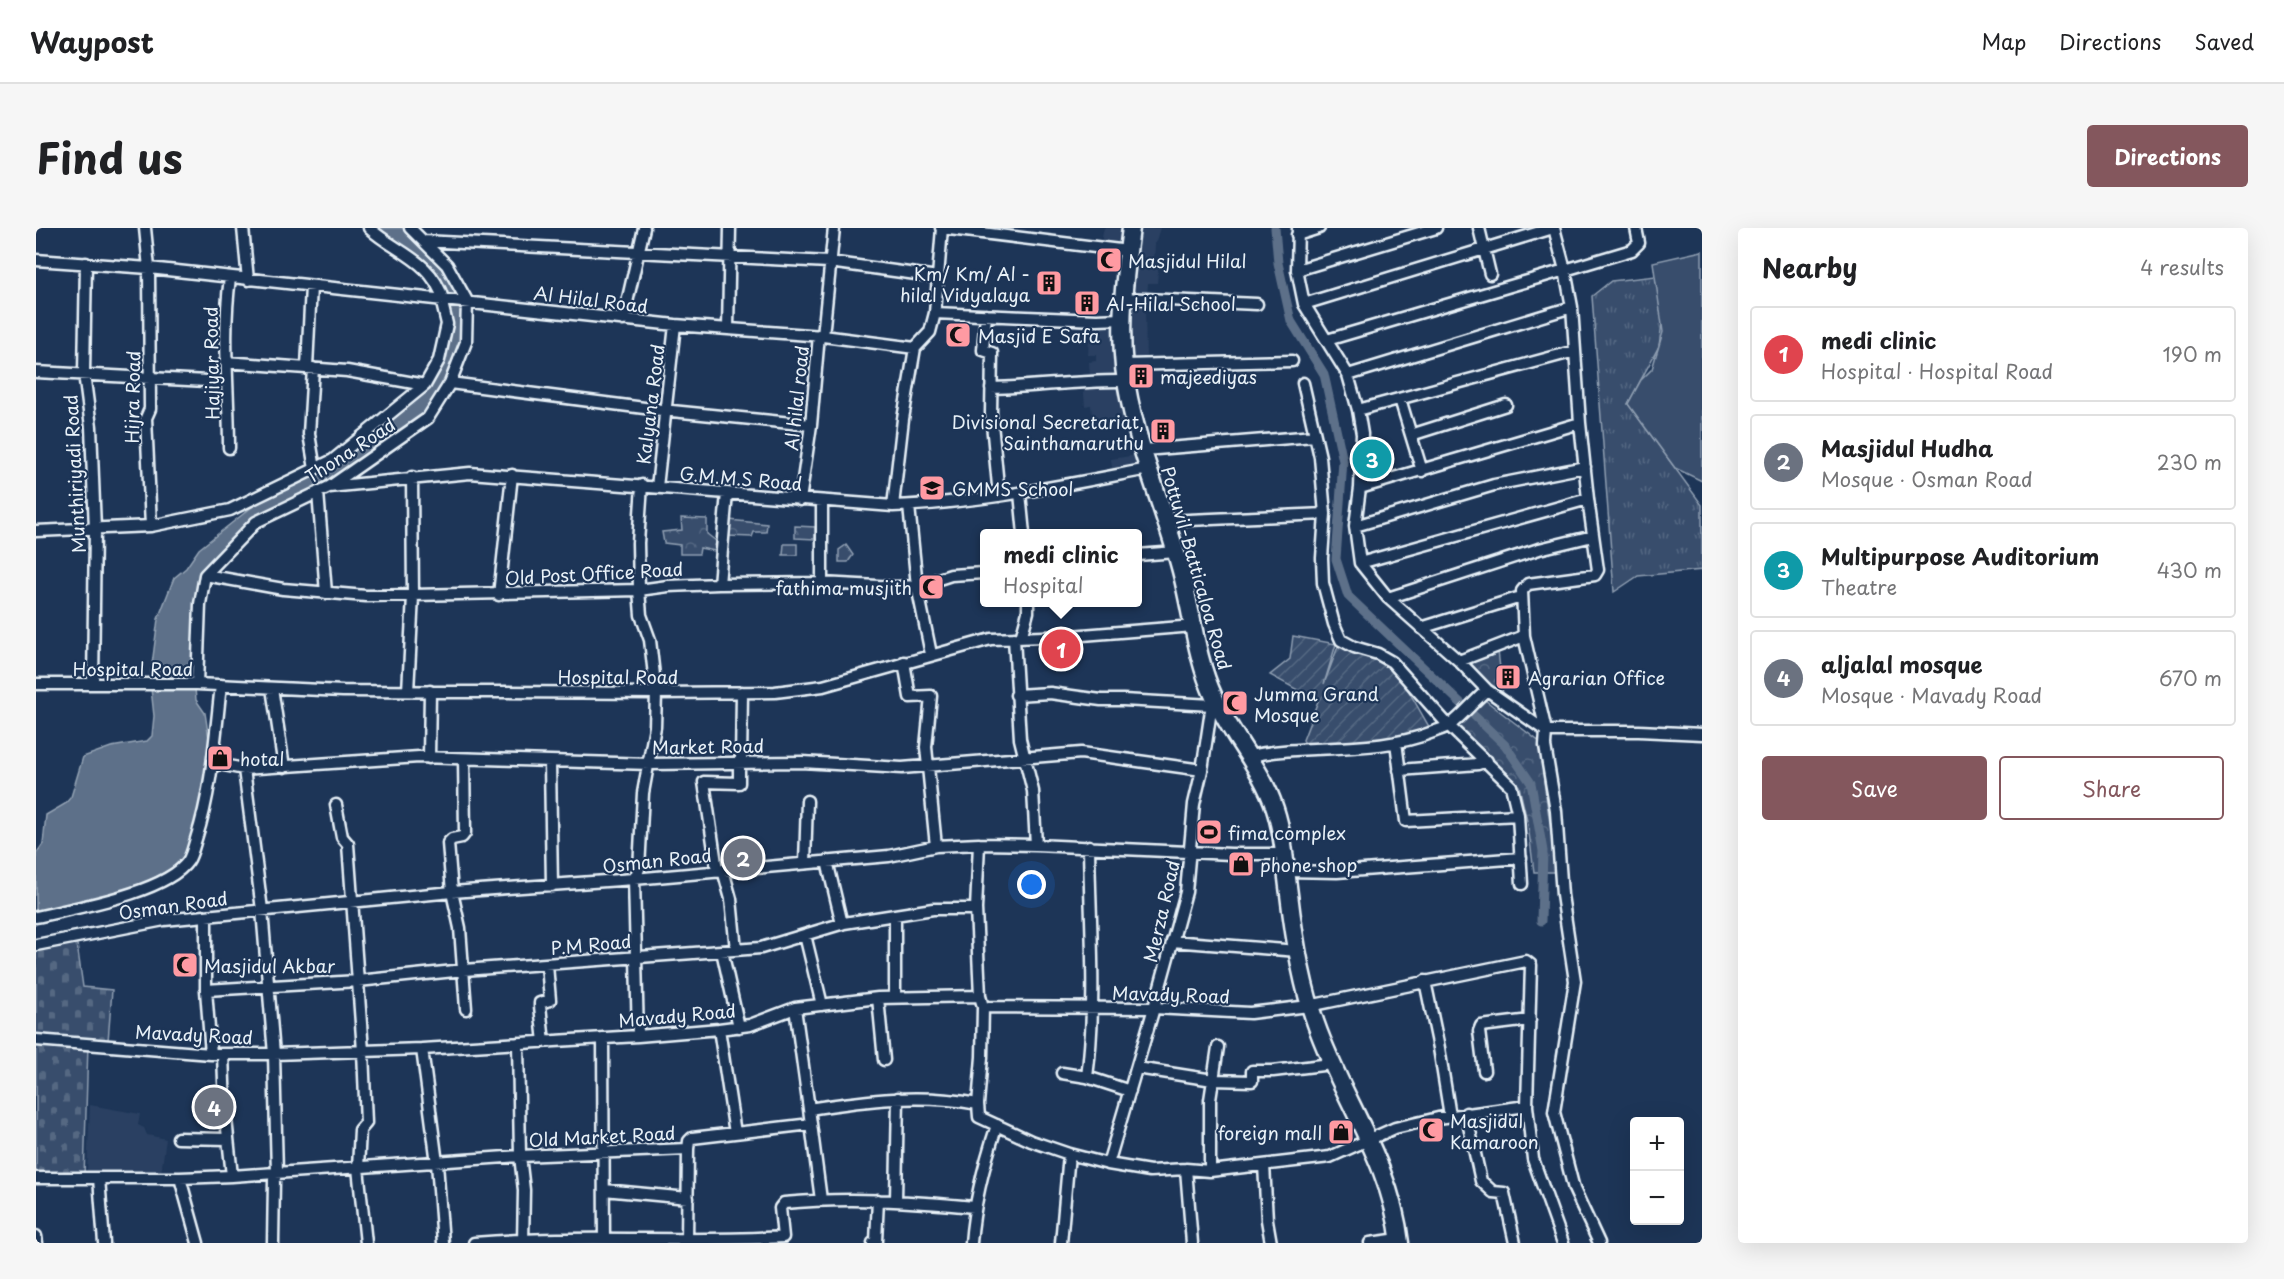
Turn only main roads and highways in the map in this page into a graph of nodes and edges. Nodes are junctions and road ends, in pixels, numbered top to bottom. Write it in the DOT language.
graph roads {
  1 [pos="1131,228"];
  2 [pos="1399,1241"];
  1 -- 2 [label="highway, Pottuvil-Batticaloa Road"];
}
